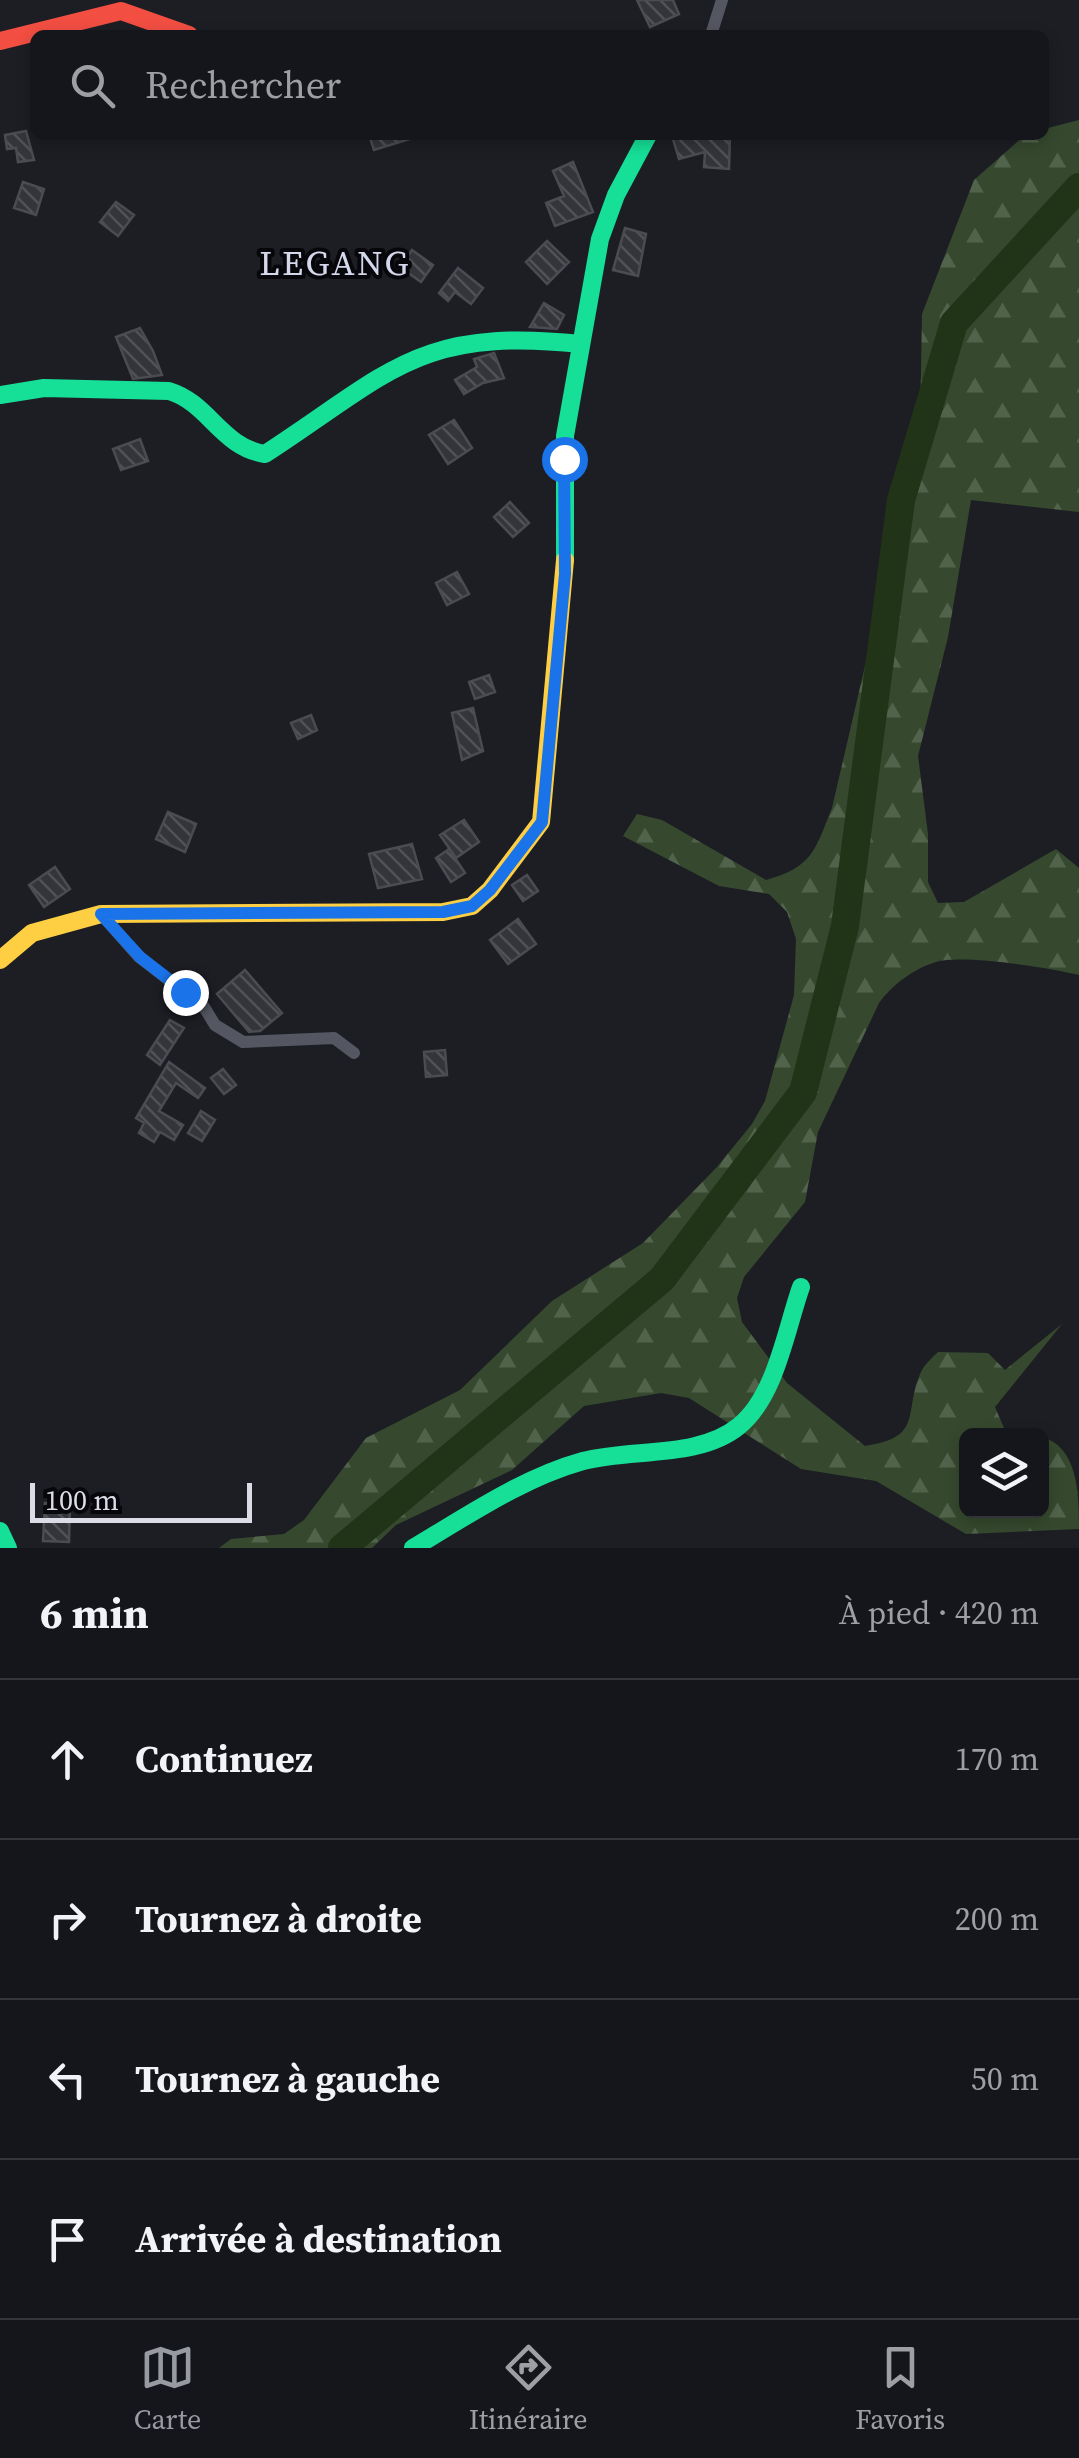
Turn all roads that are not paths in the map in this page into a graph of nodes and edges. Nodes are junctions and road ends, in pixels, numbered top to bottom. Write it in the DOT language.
graph roads {
  1 [pos="722,0"];
  2 [pos="43,30"];
  3 [pos="175,30"];
  4 [pos="713,30"];
  5 [pos="30,33"];
  6 [pos="0,41"];
  7 [pos="645,140"];
  8 [pos="581,344"];
  9 [pos="0,395"];
  10 [pos="101,914"];
  11 [pos="0,960"];
  12 [pos="354,1053"];
  13 [pos="801,1287"];
  14 [pos="0,1531"];
  15 [pos="8,1548"];
  16 [pos="413,1548"];
  1 -- 4 [label="street"];
  2 -- 3 [label="street"];
  5 -- 6 [label="street"];
  7 -- 8 [label="street"];
  8 -- 9 [label="street"];
  8 -- 10 [label="street"];
  10 -- 11 [label="street"];
  10 -- 12 [label="street"];
  13 -- 16 [label="street"];
  14 -- 15 [label="street"];
}
